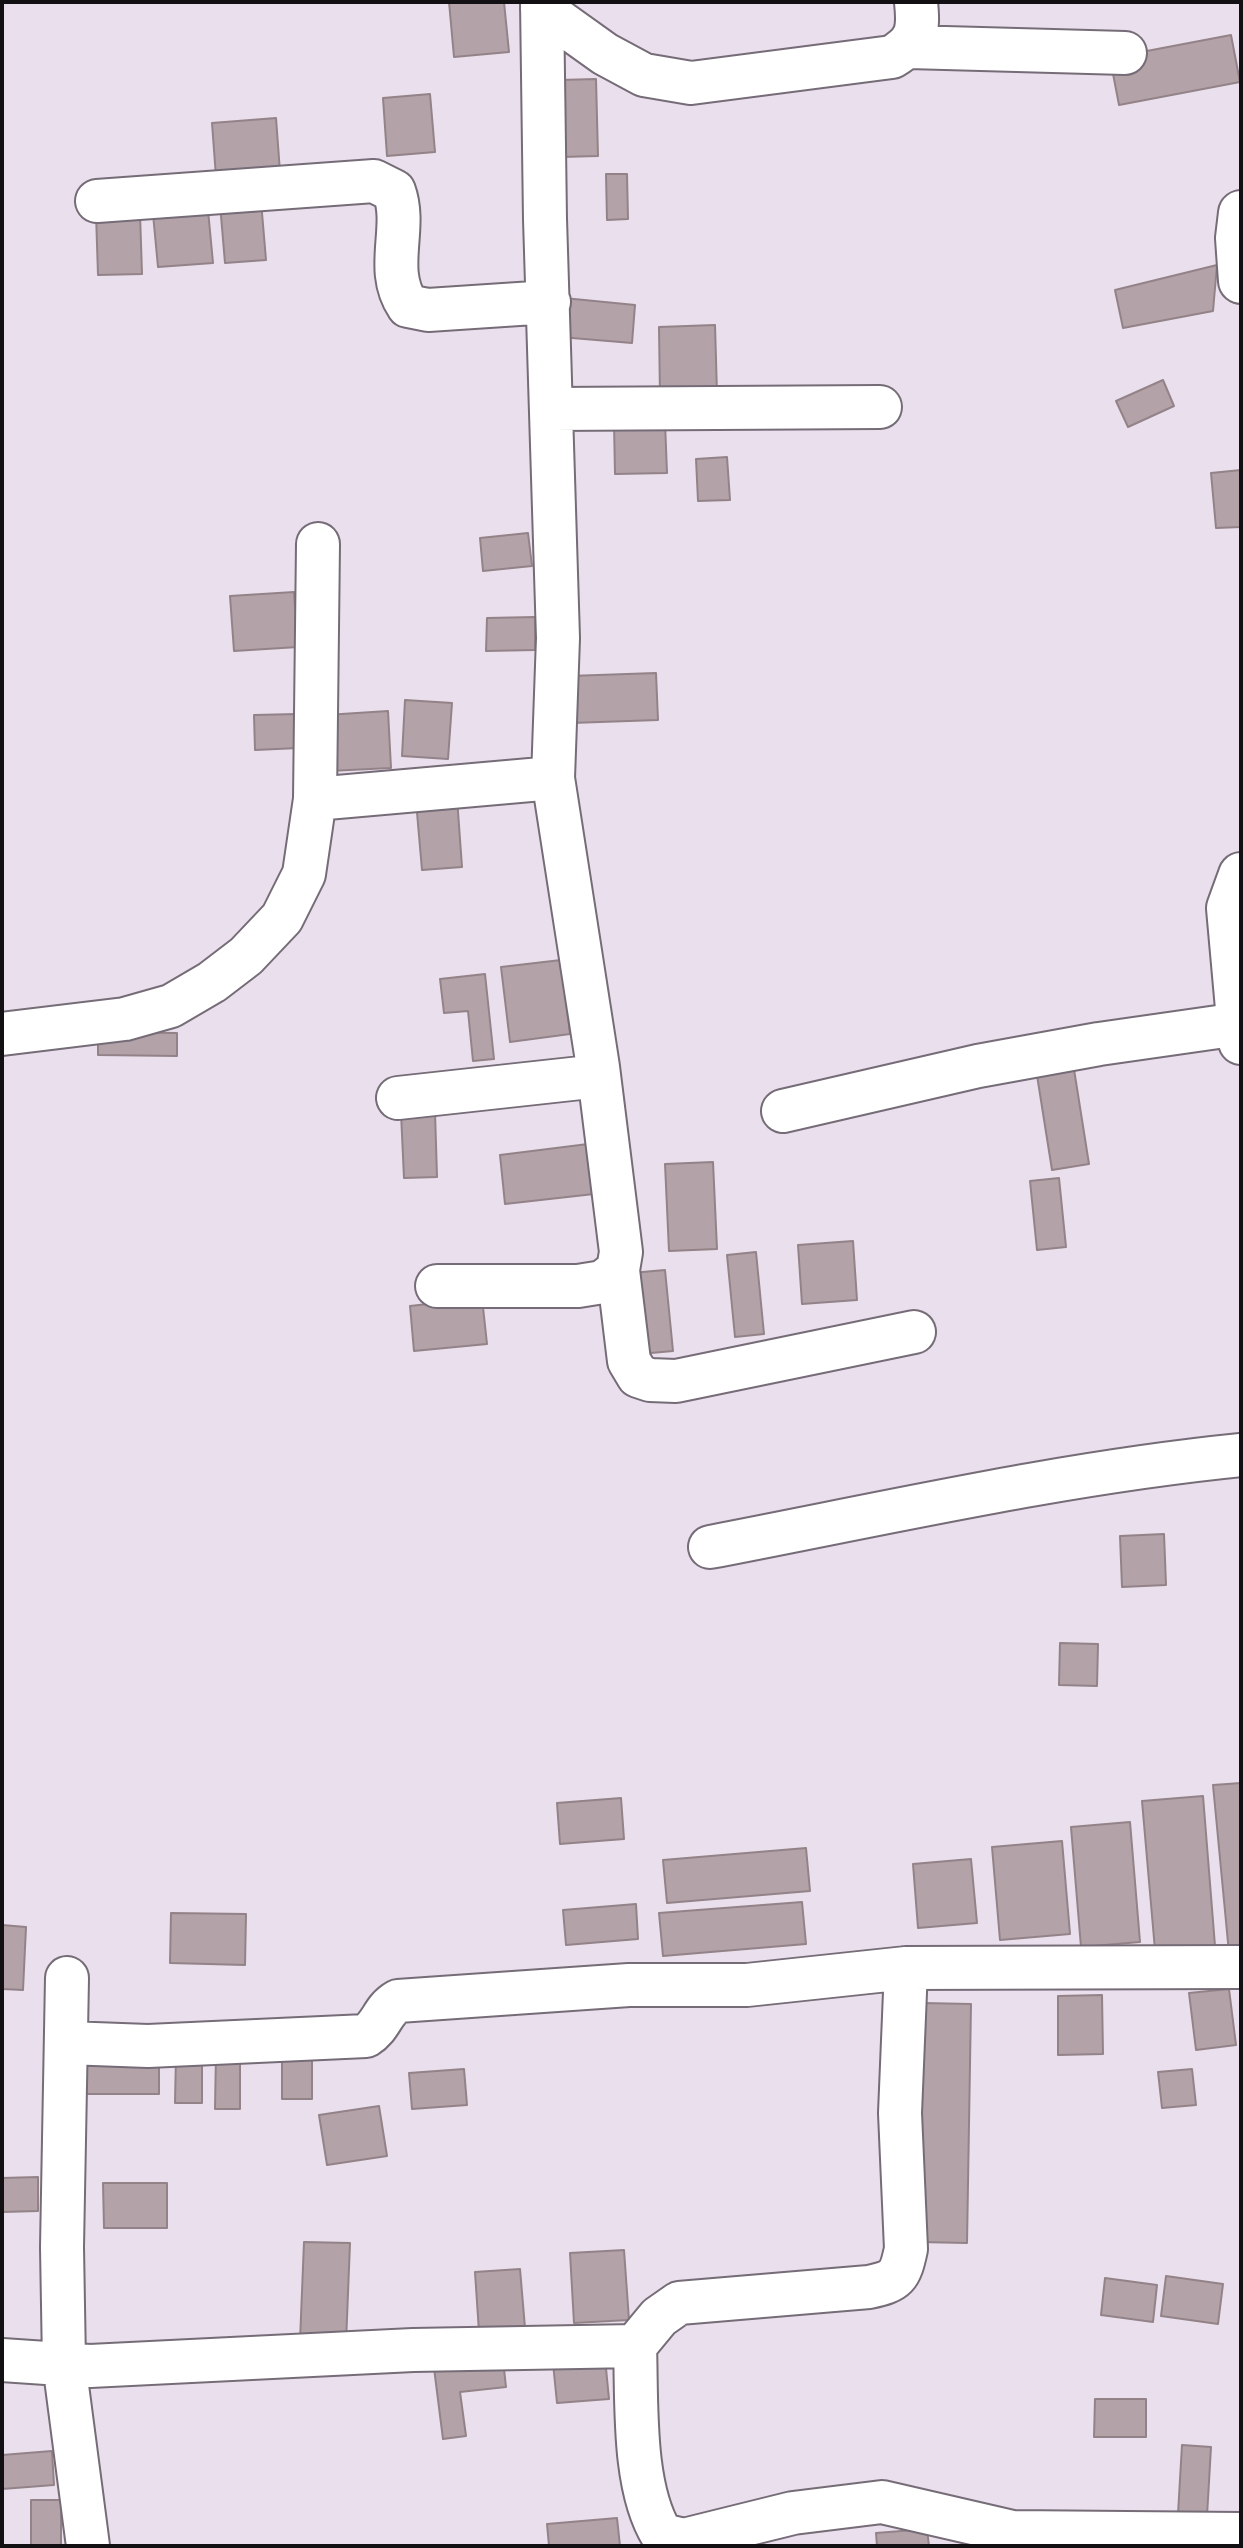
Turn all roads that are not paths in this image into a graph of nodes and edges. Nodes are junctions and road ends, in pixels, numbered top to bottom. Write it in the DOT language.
graph roads {
  1 [pos="916,2"];
  2 [pos="542,5"];
  3 [pos="909,47"];
  4 [pos="1125,53"];
  5 [pos="97,201"];
  6 [pos="1241,213"];
  7 [pos="1241,281"];
  8 [pos="549,302"];
  9 [pos="880,407"];
  10 [pos="553,409"];
  11 [pos="318,544"];
  12 [pos="553,778"];
  13 [pos="315,799"];
  14 [pos="1241,875"];
  15 [pos="1240,1033"];
  16 [pos="2,1034"];
  17 [pos="599,1076"];
  18 [pos="398,1098"];
  19 [pos="783,1111"];
  20 [pos="618,1270"];
  21 [pos="437,1286"];
  22 [pos="914,1332"];
  23 [pos="1241,1455"];
  24 [pos="710,1547"];
  25 [pos="1241,1967"];
  26 [pos="906,1968"];
  27 [pos="67,1978"];
  28 [pos="67,2043"];
  29 [pos="635,2346"];
  30 [pos="2,2360"];
  31 [pos="64,2363"];
  32 [pos="1241,2534"];
  33 [pos="1012,2539"];
  34 [pos="88,2546"];
  1 -- 3 [label="street"];
  2 -- 3 [label="street"];
  2 -- 8 [label="street"];
  3 -- 4 [label="street"];
  5 -- 8 [label="street"];
  6 -- 7 [label="street"];
  8 -- 10 [label="street"];
  9 -- 10 [label="street"];
  10 -- 12 [label="street"];
  11 -- 13 [label="street"];
  12 -- 13 [label="street"];
  12 -- 17 [label="street"];
  13 -- 16 [label="street"];
  14 -- 15 [label="street"];
  15 -- 19 [label="street"];
  17 -- 18 [label="street"];
  17 -- 20 [label="street"];
  20 -- 21 [label="street"];
  20 -- 22 [label="street"];
  23 -- 24 [label="street"];
  25 -- 26 [label="street"];
  26 -- 28 [label="street"];
  26 -- 29 [label="street"];
  27 -- 28 [label="street"];
  28 -- 31 [label="street"];
  29 -- 31 [label="street"];
  29 -- 33 [label="street"];
  30 -- 31 [label="street"];
  31 -- 34 [label="street"];
  32 -- 33 [label="street"];
}
